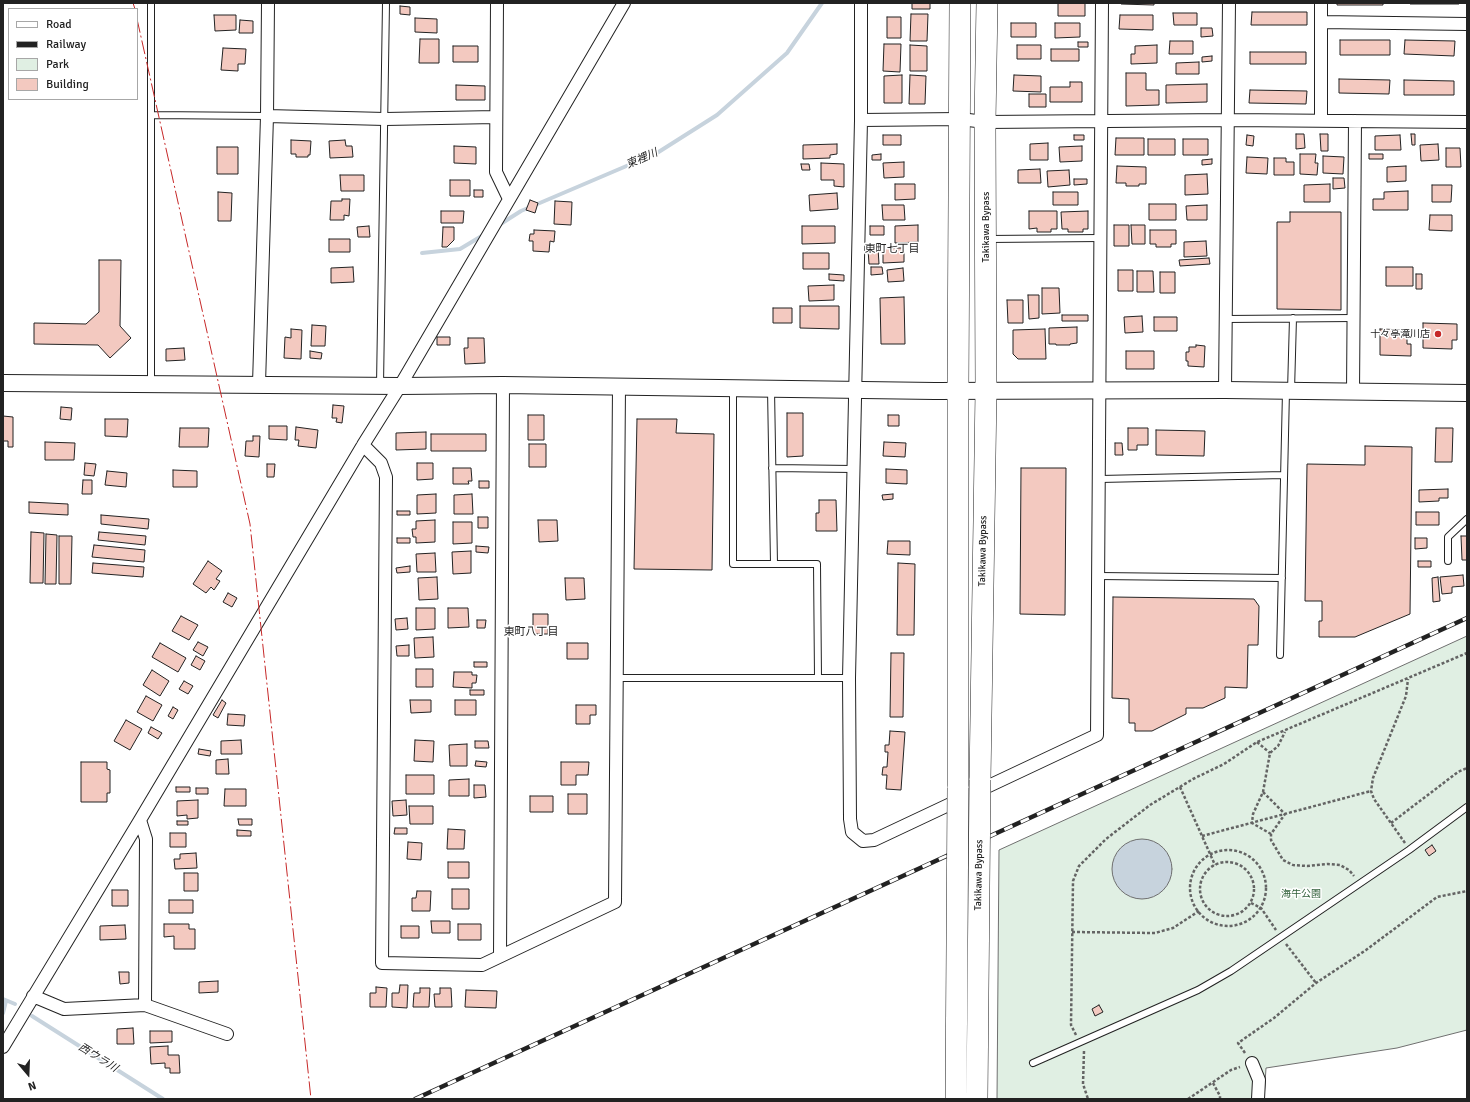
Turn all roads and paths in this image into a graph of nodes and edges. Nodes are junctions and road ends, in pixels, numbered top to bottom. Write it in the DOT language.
graph roads {
  1 [pos="151,3"];
  2 [pos="268,3"];
  3 [pos="386,3"];
  4 [pos="497,3"];
  5 [pos="624,3"];
  6 [pos="861,3"];
  7 [pos="960,3"];
  8 [pos="987,3"];
  9 [pos="1102,3"];
  10 [pos="1229,3"];
  11 [pos="1321,3"];
  12 [pos="1321,22"];
  13 [pos="1467,24"];
  14 [pos="151,115"];
  15 [pos="267,116"];
  16 [pos="496,117"];
  17 [pos="386,119"];
  18 [pos="960,119"];
  19 [pos="861,120"];
  20 [pos="1228,120"];
  21 [pos="1321,121"];
  22 [pos="1355,121"];
  23 [pos="986,122"];
  24 [pos="1101,122"];
  25 [pos="1467,122"];
  26 [pos="509,198"];
  27 [pos="1101,238"];
  28 [pos="986,239"];
  29 [pos="1293,318"];
  30 [pos="1354,318"];
  31 [pos="1226,319"];
  32 [pos="3,383"];
  33 [pos="151,384"];
  34 [pos="259,384"];
  35 [pos="380,386"];
  36 [pos="400,386"];
  37 [pos="503,386"];
  38 [pos="619,387"];
  39 [pos="733,388"];
  40 [pos="771,389"];
  41 [pos="855,390"];
  42 [pos="1225,390"];
  43 [pos="958,391"];
  44 [pos="986,391"];
  45 [pos="1100,391"];
  46 [pos="1289,391"];
  47 [pos="1353,392"];
  48 [pos="1467,393"];
  49 [pos="363,445"];
  50 [pos="772,468"];
  51 [pos="853,469"];
  52 [pos="1284,476"];
  53 [pos="1100,479"];
  54 [pos="1467,519"];
  55 [pos="1448,561"];
  56 [pos="774,564"];
  57 [pos="1099,576"];
  58 [pos="1282,578"];
  59 [pos="1467,652"];
  60 [pos="1280,655"];
  61 [pos="617,678"];
  62 [pos="818,678"];
  63 [pos="849,678"];
  64 [pos="1408,678"];
  65 [pos="1285,731"];
  66 [pos="1257,742"];
  67 [pos="1270,753"];
  68 [pos="1467,768"];
  69 [pos="1180,787"];
  70 [pos="1371,791"];
  71 [pos="1263,792"];
  72 [pos="1467,806"];
  73 [pos="1285,814"];
  74 [pos="140,820"];
  75 [pos="1252,823"];
  76 [pos="1391,823"];
  77 [pos="1271,834"];
  78 [pos="1202,836"];
  79 [pos="1409,850"];
  80 [pos="1210,854"];
  81 [pos="1215,865"];
  82 [pos="1360,884"];
  83 [pos="1467,891"];
  84 [pos="1199,912"];
  85 [pos="1072,932"];
  86 [pos="500,956"];
  87 [pos="33,996"];
  88 [pos="145,1005"];
  89 [pos="227,1034"];
  90 [pos="1080,1042"];
  91 [pos="3,1047"];
  92 [pos="1033,1063"];
  93 [pos="1252,1063"];
  94 [pos="1213,1083"];
  95 [pos="956,1099"];
  96 [pos="976,1099"];
  97 [pos="1088,1099"];
  98 [pos="1188,1099"];
  99 [pos="1220,1099"];
  100 [pos="1258,1099"];
  1 -- 14 [label="lane"];
  2 -- 15 [label="street"];
  3 -- 17 [label="lane"];
  4 -- 16 [label="street"];
  5 -- 26 [label="street"];
  6 -- 19 [label="street"];
  7 -- 18 [label="highway, Takikawa Bypass"];
  8 -- 23 [label="highway, Takikawa Bypass"];
  9 -- 24 [label="street"];
  10 -- 20 [label="street"];
  11 -- 12 [label="street"];
  12 -- 13 [label="street"];
  12 -- 21 [label="street"];
  14 -- 15 [label="lane"];
  14 -- 33 [label="lane"];
  15 -- 17 [label="street"];
  15 -- 34 [label="street"];
  16 -- 17 [label="street"];
  16 -- 26 [label="street"];
  17 -- 35 [label="lane"];
  18 -- 19 [label="street"];
  18 -- 23 [label="street"];
  18 -- 43 [label="highway, Takikawa Bypass"];
  19 -- 41 [label="street"];
  20 -- 21 [label="street"];
  20 -- 24 [label="street"];
  20 -- 31 [label="street"];
  21 -- 22 [label="street"];
  22 -- 25 [label="street"];
  22 -- 30 [label="street"];
  23 -- 24 [label="street"];
  23 -- 28 [label="highway, Takikawa Bypass"];
  24 -- 27 [label="street"];
  26 -- 36 [label="street"];
  27 -- 28 [label="lane"];
  27 -- 45 [label="street"];
  28 -- 44 [label="highway, Takikawa Bypass"];
  29 -- 30 [label="lane"];
  29 -- 31 [label="lane"];
  29 -- 46 [label="lane"];
  30 -- 47 [label="street"];
  31 -- 42 [label="street"];
  32 -- 33 [label="street"];
  33 -- 34 [label="street"];
  34 -- 35 [label="street"];
  35 -- 36 [label="street"];
  36 -- 37 [label="street"];
  36 -- 49 [label="street"];
  37 -- 38 [label="street"];
  37 -- 86 [label="street"];
  38 -- 39 [label="street"];
  38 -- 61 [label="street"];
  39 -- 40 [label="street"];
  39 -- 56 [label="lane"];
  40 -- 41 [label="street"];
  40 -- 50 [label="lane"];
  41 -- 43 [label="street"];
  41 -- 51 [label="street"];
  42 -- 45 [label="street"];
  42 -- 46 [label="street"];
  43 -- 44 [label="street"];
  43 -- 95 [label="highway, Takikawa Bypass, bridge"];
  44 -- 45 [label="street"];
  44 -- 96 [label="highway, Takikawa Bypass, bridge"];
  45 -- 53 [label="street"];
  46 -- 47 [label="street"];
  46 -- 52 [label="lane"];
  47 -- 48 [label="street"];
  49 -- 74 [label="street"];
  49 -- 86 [label="street"];
  50 -- 51 [label="lane"];
  50 -- 56 [label="lane"];
  51 -- 63 [label="street"];
  52 -- 53 [label="lane"];
  52 -- 58 [label="lane"];
  53 -- 57 [label="street"];
  54 -- 55 [label="lane"];
  56 -- 62 [label="lane"];
  57 -- 58 [label="lane"];
  57 -- 63 [label="street"];
  58 -- 60 [label="lane"];
  59 -- 64 [label="path"];
  61 -- 62 [label="lane"];
  61 -- 86 [label="street"];
  62 -- 63 [label="lane"];
  64 -- 65 [label="path"];
  64 -- 70 [label="path"];
  65 -- 66 [label="path"];
  65 -- 67 [label="path"];
  66 -- 67 [label="path"];
  66 -- 69 [label="path"];
  67 -- 71 [label="path"];
  68 -- 76 [label="path"];
  69 -- 78 [label="path"];
  69 -- 85 [label="path"];
  70 -- 73 [label="path"];
  70 -- 76 [label="path"];
  71 -- 73 [label="path"];
  71 -- 75 [label="path"];
  72 -- 79 [label="lane"];
  73 -- 75 [label="path"];
  73 -- 77 [label="path"];
  74 -- 87 [label="street"];
  74 -- 88 [label="street"];
  75 -- 77 [label="path"];
  75 -- 78 [label="path"];
  76 -- 79 [label="path"];
  77 -- 82 [label="path"];
  78 -- 80 [label="path"];
  79 -- 82 [label="lane"];
  80 -- 81 [label="path"];
  80 -- 84 [label="path"];
  80 -- 84 [label="path"];
  81 -- 81 [label="path"];
  82 -- 90 [label="lane"];
  83 -- 93 [label="path"];
  84 -- 85 [label="path"];
  85 -- 90 [label="path"];
  87 -- 88 [label="street"];
  87 -- 91 [label="street"];
  88 -- 89 [label="street"];
  90 -- 92 [label="lane"];
  90 -- 97 [label="path"];
  93 -- 94 [label="path"];
  93 -- 100 [label="street"];
  94 -- 98 [label="path"];
  94 -- 99 [label="path"];
}
